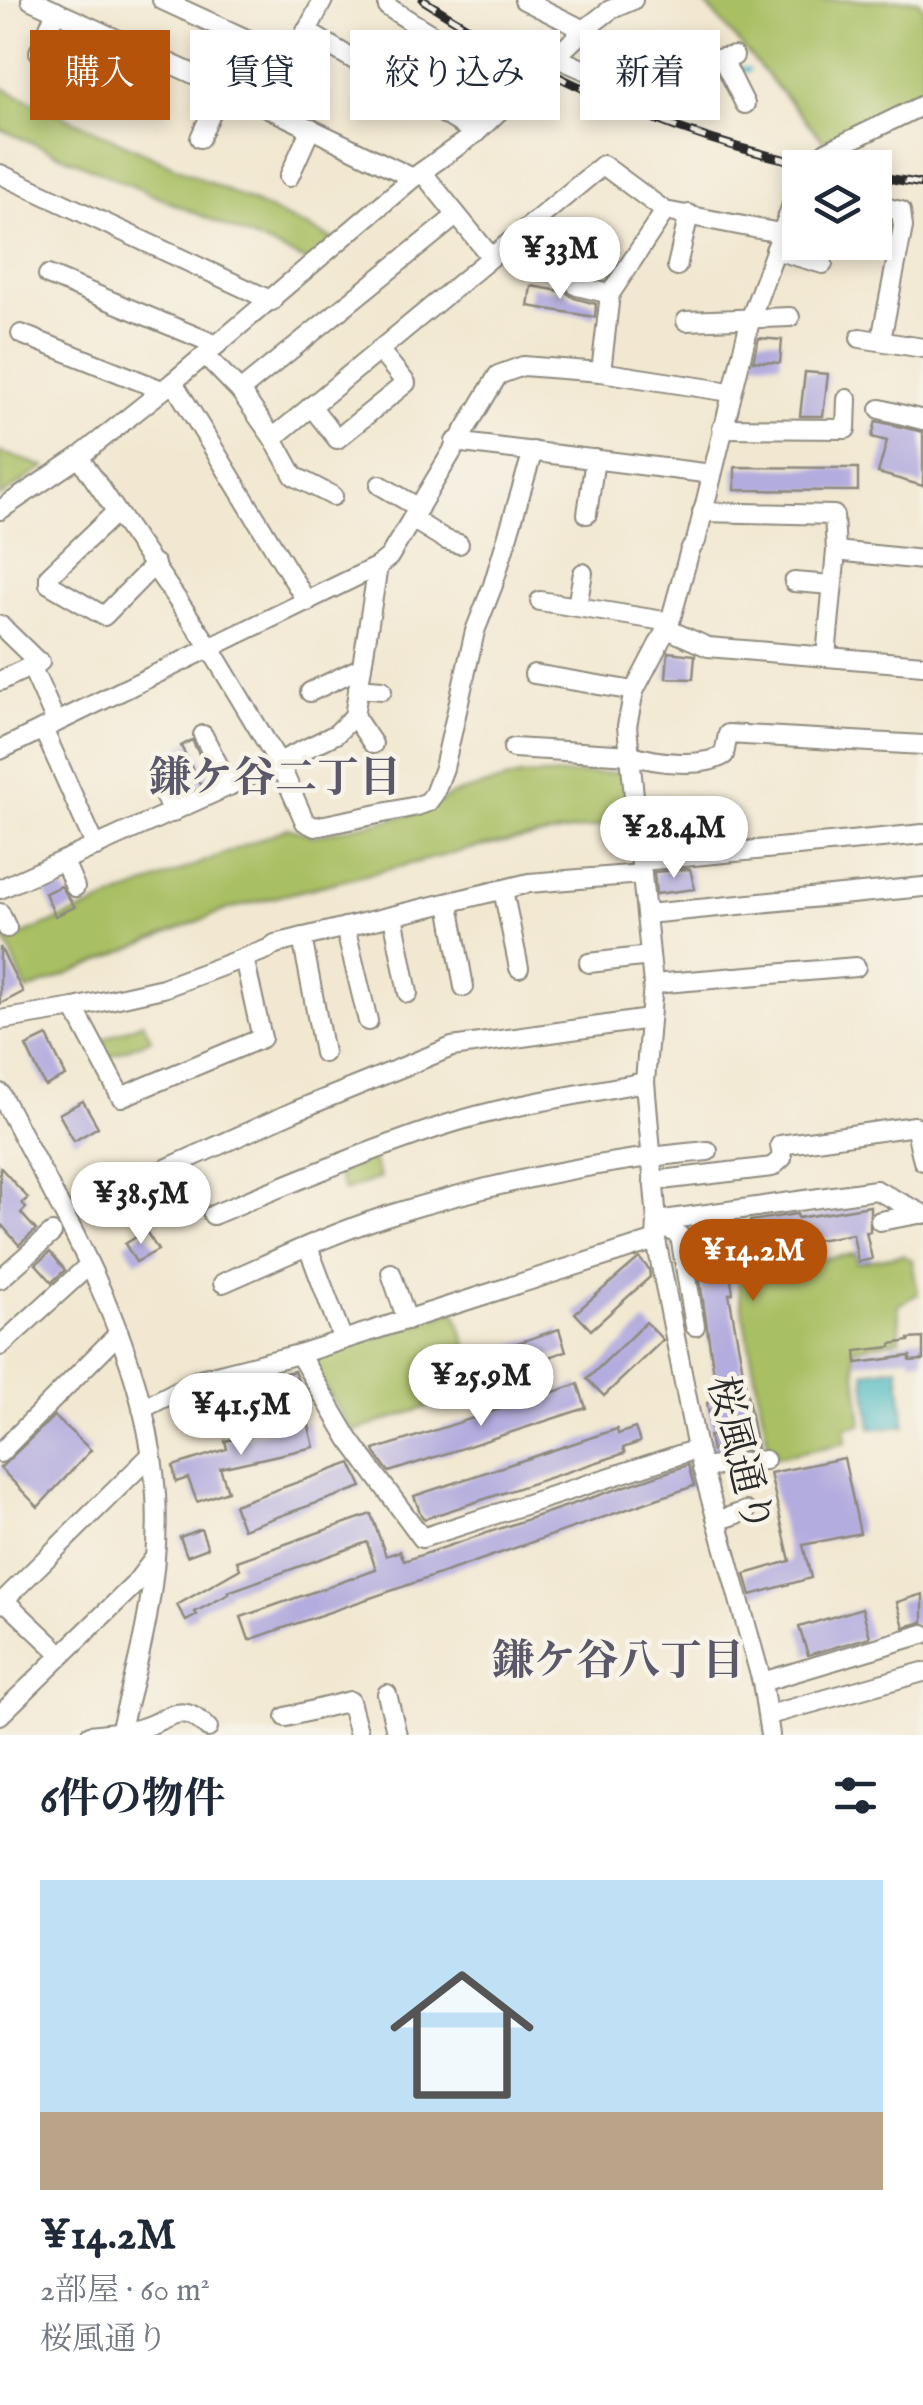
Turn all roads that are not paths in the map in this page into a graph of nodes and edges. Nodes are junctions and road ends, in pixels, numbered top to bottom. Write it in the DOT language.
graph roads {
  1 [pos="30,0"];
  2 [pos="162,0"];
  3 [pos="323,0"];
  4 [pos="524,0"];
  5 [pos="633,0"];
  6 [pos="547,6"];
  7 [pos="388,7"];
  8 [pos="56,11"];
  9 [pos="48,30"];
  10 [pos="97,30"];
  11 [pos="227,30"];
  12 [pos="307,30"];
  13 [pos="424,30"];
  14 [pos="584,30"];
  15 [pos="580,34"];
  16 [pos="330,45"];
  17 [pos="560,52"];
  18 [pos="560,59"];
  19 [pos="745,104"];
  20 [pos="923,105"];
  21 [pos="208,120"];
  22 [pos="294,120"];
  23 [pos="490,120"];
  24 [pos="311,128"];
  25 [pos="476,133"];
  26 [pos="200,138"];
  27 [pos="830,150"];
  28 [pos="0,174"];
  29 [pos="418,175"];
  30 [pos="289,177"];
  31 [pos="892,209"];
  32 [pos="665,211"];
  33 [pos="690,214"];
  34 [pos="456,216"];
  35 [pos="782,231"];
  36 [pos="778,241"];
  37 [pos="491,257"];
  38 [pos="823,264"];
  39 [pos="676,266"];
  40 [pos="48,275"];
  41 [pos="577,286"];
  42 [pos="610,294"];
  43 [pos="272,301"];
  44 [pos="751,316"];
  45 [pos="790,317"];
  46 [pos="686,321"];
  47 [pos="21,334"];
  48 [pos="860,338"];
  49 [pos="881,340"];
  50 [pos="923,348"];
  51 [pos="211,350"];
  52 [pos="379,350"];
  53 [pos="601,372"];
  54 [pos="168,386"];
  55 [pos="240,391"];
  56 [pos="730,392"];
  57 [pos="848,399"];
  58 [pos="311,406"];
  59 [pos="880,409"];
  60 [pos="923,420"];
  61 [pos="722,428"];
  62 [pos="272,438"];
  63 [pos="455,442"];
  64 [pos="533,451"];
  65 [pos="79,457"];
  66 [pos="594,459"];
  67 [pos="712,474"];
  68 [pos="380,485"];
  69 [pos="333,496"];
  70 [pos="0,510"];
  71 [pos="116,512"];
  72 [pos="702,512"];
  73 [pos="415,513"];
  74 [pos="587,514"];
  75 [pos="460,544"];
  76 [pos="836,551"];
  77 [pos="923,560"];
  78 [pos="155,564"];
  79 [pos="378,566"];
  80 [pos="583,573"];
  81 [pos="794,582"];
  82 [pos="832,584"];
  83 [pos="540,601"];
  84 [pos="308,602"];
  85 [pos="577,606"];
  86 [pos="0,625"];
  87 [pos="669,626"];
  88 [pos="209,649"];
  89 [pos="826,656"];
  90 [pos="39,662"];
  91 [pos="923,665"];
  92 [pos="362,667"];
  93 [pos="534,674"];
  94 [pos="0,681"];
  95 [pos="358,688"];
  96 [pos="382,690"];
  97 [pos="634,691"];
  98 [pos="310,692"];
  99 [pos="354,716"];
  100 [pos="50,725"];
  101 [pos="203,735"];
  102 [pos="372,744"];
  103 [pos="923,745"];
  104 [pos="513,748"];
  105 [pos="0,750"];
  106 [pos="632,755"];
  107 [pos="279,763"];
  108 [pos="154,774"];
  109 [pos="229,786"];
  110 [pos="172,813"];
  111 [pos="923,834"];
  112 [pos="96,847"];
  113 [pos="64,861"];
  114 [pos="641,867"];
  115 [pos="75,887"];
  116 [pos="923,887"];
  117 [pos="0,889"];
  118 [pos="504,890"];
  119 [pos="449,904"];
  120 [pos="647,914"];
  121 [pos="393,916"];
  122 [pos="346,927"];
  123 [pos="302,937"];
  124 [pos="650,956"];
  125 [pos="244,958"];
  126 [pos="589,964"];
  127 [pos="856,967"];
  128 [pos="518,968"];
  129 [pos="653,984"];
  130 [pos="464,987"];
  131 [pos="408,994"];
  132 [pos="74,1008"];
  133 [pos="648,1019"];
  134 [pos="0,1020"];
  135 [pos="368,1020"];
  136 [pos="324,1054"];
  137 [pos="645,1082"];
  138 [pos="0,1093"];
  139 [pos="6,1124"];
  140 [pos="920,1138"];
  141 [pos="714,1154"];
  142 [pos="923,1162"];
  143 [pos="652,1168"];
  144 [pos="138,1181"];
  145 [pos="921,1214"];
  146 [pos="212,1216"];
  147 [pos="880,1221"];
  148 [pos="657,1230"];
  149 [pos="52,1233"];
  150 [pos="308,1247"];
  151 [pos="89,1265"];
  152 [pos="390,1273"];
  153 [pos="0,1279"];
  154 [pos="223,1283"];
  155 [pos="408,1320"];
  156 [pos="696,1326"];
  157 [pos="119,1333"];
  158 [pos="343,1340"];
  159 [pos="0,1346"];
  160 [pos="299,1354"];
  161 [pos="142,1409"];
  162 [pos="697,1449"];
  163 [pos="0,1453"];
  164 [pos="150,1456"];
  165 [pos="765,1460"];
  166 [pos="702,1468"];
  167 [pos="746,1511"];
  168 [pos="717,1520"];
  169 [pos="153,1560"];
  170 [pos="2,1602"];
  171 [pos="923,1634"];
  172 [pos="61,1654"];
  173 [pos="923,1672"];
  174 [pos="762,1682"];
  175 [pos="387,1694"];
  176 [pos="0,1715"];
  177 [pos="768,1715"];
  178 [pos="286,1717"];
  179 [pos="208,1728"];
  180 [pos="119,1733"];
  181 [pos="90,1735"];
  182 [pos="358,1735"];
  183 [pos="397,1735"];
  184 [pos="770,1735"];
  1 -- 8 [label="street"];
  2 -- 11 [label="street"];
  3 -- 12 [label="street"];
  4 -- 6 [label="street"];
  5 -- 14 [label="street"];
  6 -- 14 [label="street"];
  7 -- 13 [label="street"];
  8 -- 9 [label="street"];
  8 -- 10 [label="street"];
  15 -- 17 [label="street"];
  16 -- 25 [label="street"];
  18 -- 19 [label="street"];
  20 -- 27 [label="street"];
  21 -- 26 [label="street"];
  22 -- 24 [label="street"];
  23 -- 25 [label="street"];
  24 -- 29 [label="street"];
  24 -- 30 [label="street"];
  25 -- 29 [label="street"];
  28 -- 43 [label="street"];
  29 -- 34 [label="street"];
  29 -- 43 [label="street"];
  31 -- 49 [label="street"];
  32 -- 33 [label="street"];
  32 -- 37 [label="street"];
  32 -- 42 [label="street"];
  33 -- 36 [label="street"];
  33 -- 39 [label="street"];
  34 -- 37 [label="street"];
  34 -- 55 [label="street"];
  35 -- 36 [label="street"];
  36 -- 38 [label="street"];
  36 -- 44 [label="street"];
  37 -- 52 [label="street"];
  40 -- 51 [label="street"];
  41 -- 42 [label="street"];
  42 -- 53 [label="street"];
  43 -- 51 [label="street"];
  44 -- 45 [label="street"];
  44 -- 46 [label="street"];
  44 -- 56 [label="street"];
  47 -- 54 [label="street"];
  48 -- 49 [label="street"];
  49 -- 50 [label="street"];
  51 -- 54 [label="street"];
  51 -- 55 [label="street"];
  52 -- 58 [label="street"];
  52 -- 58 [label="street"];
  53 -- 56 [label="street"];
  53 -- 63 [label="street"];
  54 -- 65 [label="street"];
  54 -- 84 [label="street"];
  55 -- 62 [label="street"];
  56 -- 61 [label="street"];
  57 -- 61 [label="street"];
  58 -- 62 [label="street"];
  59 -- 60 [label="street"];
  61 -- 67 [label="street"];
  62 -- 69 [label="street"];
  63 -- 64 [label="street"];
  63 -- 73 [label="street"];
  64 -- 66 [label="street"];
  64 -- 107 [label="street"];
  65 -- 70 [label="street"];
  65 -- 71 [label="street"];
  66 -- 67 [label="street"];
  66 -- 74 [label="street"];
  67 -- 72 [label="street"];
  68 -- 73 [label="street"];
  71 -- 78 [label="street"];
  71 -- 78 [label="street"];
  72 -- 76 [label="street"];
  72 -- 87 [label="street"];
  73 -- 75 [label="street"];
  73 -- 79 [label="street"];
  76 -- 77 [label="street"];
  76 -- 82 [label="street"];
  78 -- 88 [label="street"];
  79 -- 84 [label="street"];
  79 -- 92 [label="street"];
  80 -- 85 [label="street"];
  81 -- 82 [label="street"];
  82 -- 89 [label="street"];
  83 -- 85 [label="street"];
  84 -- 88 [label="street"];
  85 -- 87 [label="street"];
  86 -- 90 [label="street"];
  87 -- 89 [label="street"];
  87 -- 97 [label="street"];
  88 -- 100 [label="street"];
  88 -- 107 [label="street"];
  89 -- 91 [label="street"];
  90 -- 94 [label="street"];
  90 -- 100 [label="street"];
  92 -- 95 [label="street"];
  92 -- 98 [label="street"];
  93 -- 97 [label="street"];
  95 -- 96 [label="street"];
  95 -- 99 [label="street"];
  97 -- 106 [label="street, 桜風通り"];
  99 -- 102 [label="street"];
  99 -- 107 [label="street"];
  100 -- 105 [label="street"];
  100 -- 112 [label="street"];
  101 -- 109 [label="street"];
  103 -- 106 [label="street"];
  104 -- 106 [label="street"];
  106 -- 114 [label="street, 桜風通り"];
  107 -- 109 [label="street"];
  108 -- 110 [label="street"];
  109 -- 110 [label="street"];
  110 -- 112 [label="street"];
  111 -- 114 [label="street"];
  112 -- 113 [label="street"];
  113 -- 115 [label="street"];
  113 -- 117 [label="street"];
  114 -- 118 [label="street"];
  114 -- 120 [label="street, 桜風通り"];
  116 -- 120 [label="street"];
  118 -- 119 [label="street"];
  118 -- 128 [label="street"];
  119 -- 121 [label="street"];
  119 -- 130 [label="street"];
  120 -- 124 [label="street, 桜風通り"];
  121 -- 122 [label="street"];
  121 -- 131 [label="street"];
  122 -- 123 [label="street"];
  122 -- 135 [label="street"];
  123 -- 125 [label="street"];
  123 -- 136 [label="street"];
  124 -- 126 [label="street"];
  124 -- 129 [label="street, 桜風通り"];
  125 -- 132 [label="street"];
  125 -- 132 [label="street"];
  127 -- 129 [label="street"];
  129 -- 133 [label="street, 桜風通り"];
  132 -- 134 [label="street"];
  133 -- 137 [label="street, 桜風通り"];
  133 -- 144 [label="street"];
  137 -- 143 [label="street, 桜風通り"];
  137 -- 146 [label="street"];
  138 -- 139 [label="street"];
  139 -- 151 [label="street"];
  140 -- 142 [label="street"];
  140 -- 143 [label="street"];
  141 -- 143 [label="street"];
  143 -- 148 [label="street, 桜風通り"];
  143 -- 150 [label="street"];
  145 -- 147 [label="street"];
  145 -- 148 [label="street"];
  148 -- 155 [label="street"];
  148 -- 156 [label="street"];
  148 -- 162 [label="street, 桜風通り"];
  149 -- 153 [label="street"];
  150 -- 154 [label="street"];
  150 -- 158 [label="street"];
  151 -- 157 [label="street"];
  151 -- 159 [label="street"];
  152 -- 155 [label="street"];
  155 -- 158 [label="street"];
  157 -- 161 [label="street"];
  157 -- 163 [label="street"];
  158 -- 160 [label="street"];
  160 -- 161 [label="street"];
  160 -- 162 [label="street"];
  161 -- 164 [label="street"];
  162 -- 166 [label="street, 桜風通り"];
  164 -- 169 [label="street"];
  164 -- 170 [label="street"];
  165 -- 166 [label="street"];
  166 -- 168 [label="street, 桜風通り"];
  167 -- 168 [label="street"];
  168 -- 174 [label="street, 桜風通り"];
  169 -- 172 [label="street"];
  169 -- 180 [label="street"];
  170 -- 172 [label="street"];
  171 -- 174 [label="street"];
  172 -- 176 [label="street"];
  173 -- 177 [label="street"];
  174 -- 177 [label="street, 桜風通り"];
  175 -- 183 [label="street"];
  177 -- 184 [label="street, 桜風通り"];
  178 -- 182 [label="street"];
  179 -- 180 [label="street"];
  180 -- 181 [label="street"];
}
